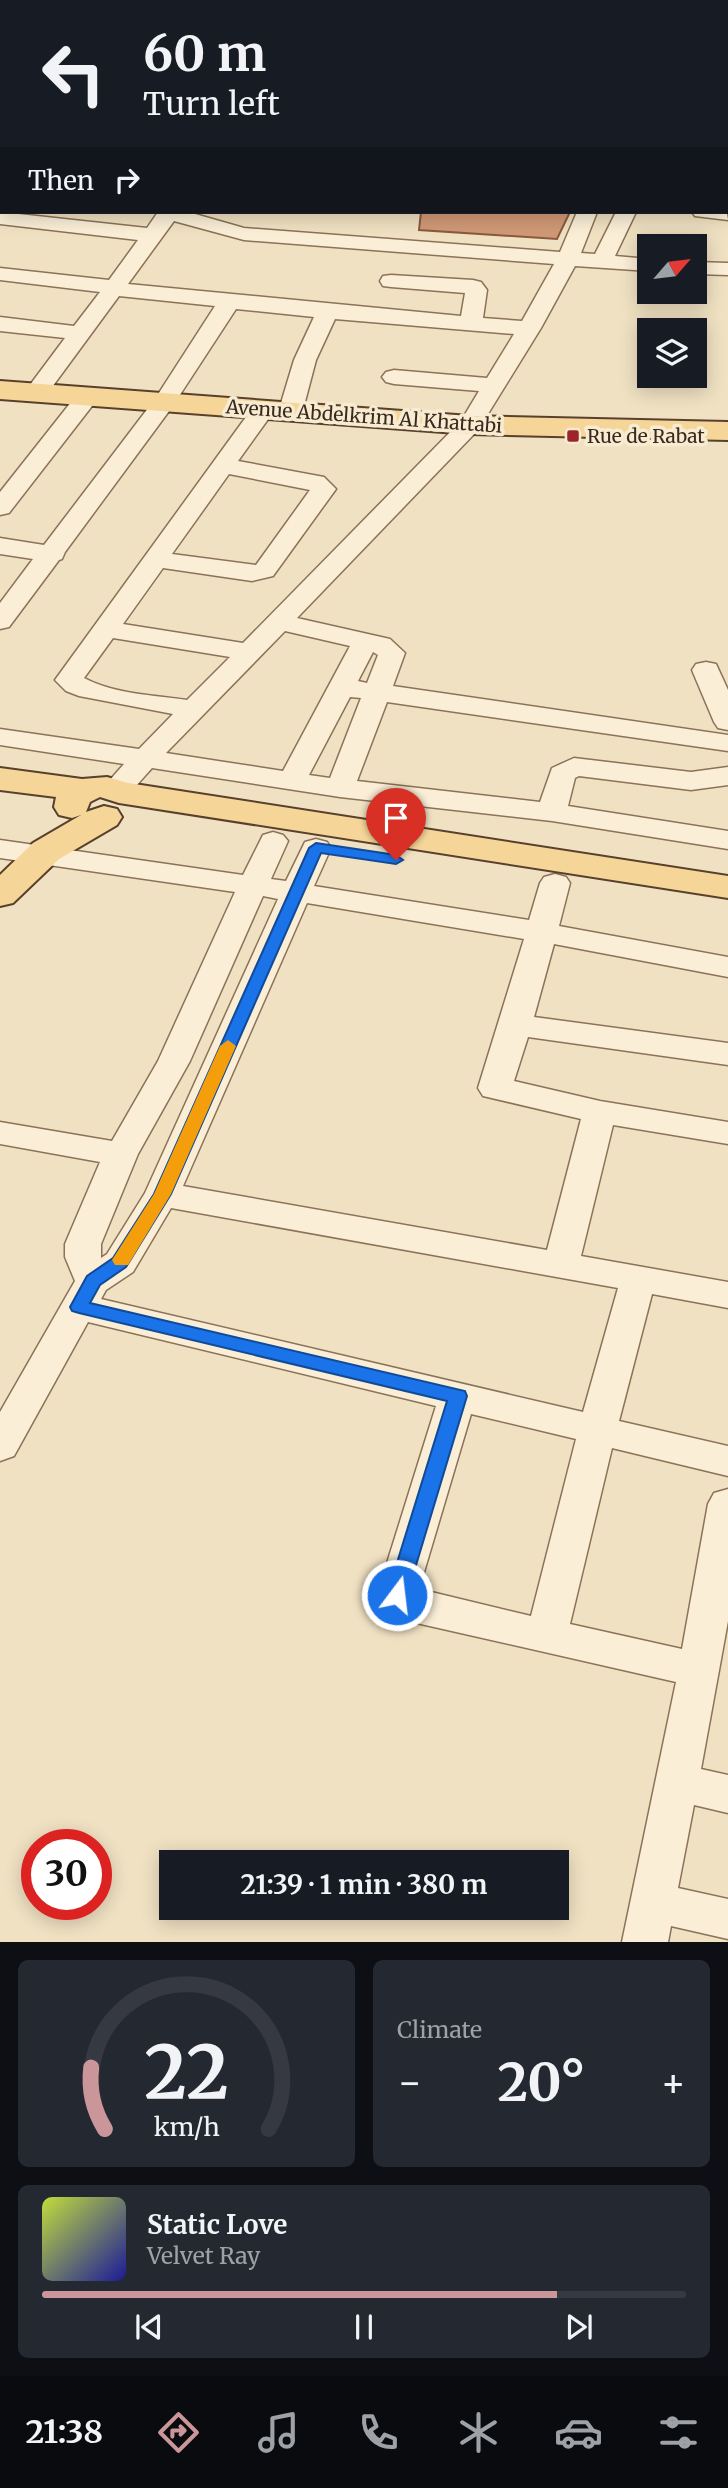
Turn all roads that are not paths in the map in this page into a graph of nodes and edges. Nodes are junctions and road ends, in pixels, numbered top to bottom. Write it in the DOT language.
graph roads {
  1 [pos="168,214"];
  2 [pos="181,214"];
  3 [pos="586,214"];
  4 [pos="625,214"];
  5 [pos="0,218"];
  6 [pos="216,220"];
  7 [pos="153,235"];
  8 [pos="403,246"];
  9 [pos="568,258"];
  10 [pos="602,261"];
  11 [pos="637,264"];
  12 [pos="707,269"];
  13 [pos="728,270"];
  14 [pos="0,274"];
  15 [pos="391,281"];
  16 [pos="114,288"];
  17 [pos="230,301"];
  18 [pos="327,312"];
  19 [pos="379,317"];
  20 [pos="471,323"];
  21 [pos="0,324"];
  22 [pos="530,328"];
  23 [pos="79,333"];
  24 [pos="394,377"];
  25 [pos="494,385"];
  26 [pos="0,390"];
  27 [pos="36,393"];
  28 [pos="87,397"];
  29 [pos="164,402"];
  30 [pos="276,412"];
  31 [pos="470,425"];
  32 [pos="728,431"];
  33 [pos="222,467"];
  34 [pos="0,508"];
  35 [pos="0,545"];
  36 [pos="53,554"];
  37 [pos="156,559"];
  38 [pos="2,617"];
  39 [pos="280,622"];
  40 [pos="105,629"];
  41 [pos="365,642"];
  42 [pos="252,652"];
  43 [pos="706,670"];
  44 [pos="341,687"];
  45 [pos="377,692"];
  46 [pos="196,709"];
  47 [pos="726,709"];
  48 [pos="0,737"];
  49 [pos="728,743"];
  50 [pos="145,760"];
  51 [pos="728,776"];
  52 [pos="0,779"];
  53 [pos="292,780"];
  54 [pos="340,788"];
  55 [pos="0,797"];
  56 [pos="97,803"];
  57 [pos="552,812"];
  58 [pos="728,840"];
  59 [pos="273,841"];
  60 [pos="316,848"];
  61 [pos="0,849"];
  62 [pos="44,853"];
  63 [pos="555,883"];
  64 [pos="250,887"];
  65 [pos="728,887"];
  66 [pos="296,892"];
  67 [pos="0,895"];
  68 [pos="728,909"];
  69 [pos="542,932"];
  70 [pos="728,967"];
  71 [pos="516,1025"];
  72 [pos="728,1054"];
  73 [pos="600,1112"];
  74 [pos="0,1133"];
  75 [pos="728,1133"];
  76 [pos="121,1154"];
  77 [pos="162,1194"];
  78 [pos="561,1267"];
  79 [pos="638,1281"];
  80 [pos="86,1294"];
  81 [pos="728,1296"];
  82 [pos="458,1396"];
  83 [pos="597,1430"];
  84 [pos="0,1446"];
  85 [pos="728,1461"];
  86 [pos="728,1504"];
  87 [pos="547,1636"];
  88 [pos="699,1670"];
  89 [pos="677,1782"];
  90 [pos="728,1794"];
  91 [pos="728,1919"];
  92 [pos="649,1922"];
  1 -- 7 [label="street"];
  2 -- 6 [label="street"];
  3 -- 9 [label="street"];
  4 -- 10 [label="street"];
  5 -- 7 [label="street"];
  6 -- 8 [label="street"];
  7 -- 16 [label="street"];
  8 -- 9 [label="street"];
  8 -- 15 [label="street"];
  9 -- 10 [label="street"];
  9 -- 22 [label="street"];
  10 -- 11 [label="street"];
  12 -- 13 [label="street"];
  14 -- 16 [label="street"];
  15 -- 19 [label="street"];
  15 -- 20 [label="street"];
  16 -- 17 [label="street"];
  16 -- 23 [label="street"];
  17 -- 18 [label="street"];
  17 -- 29 [label="street"];
  18 -- 19 [label="street"];
  18 -- 30 [label="street"];
  19 -- 20 [label="street"];
  20 -- 22 [label="street"];
  21 -- 23 [label="street"];
  22 -- 25 [label="street"];
  23 -- 27 [label="street"];
  24 -- 25 [label="street"];
  25 -- 31 [label="street"];
  26 -- 27 [label="main road, Avenue Abdelkrim Al Khattabi"];
  27 -- 28 [label="main road, Avenue Abdelkrim Al Khattabi"];
  28 -- 29 [label="main road, Avenue Abdelkrim Al Khattabi"];
  28 -- 34 [label="street"];
  29 -- 30 [label="main road, Avenue Abdelkrim Al Khattabi"];
  29 -- 36 [label="street"];
  30 -- 31 [label="main road, Avenue Abdelkrim Al Khattabi"];
  30 -- 33 [label="street"];
  31 -- 32 [label="main road, Avenue Abdelkrim Al Khattabi"];
  31 -- 39 [label="street"];
  33 -- 37 [label="street"];
  33 -- 37 [label="street"];
  35 -- 36 [label="street"];
  36 -- 38 [label="street"];
  37 -- 40 [label="street"];
  39 -- 41 [label="street"];
  39 -- 42 [label="street"];
  40 -- 42 [label="street"];
  40 -- 46 [label="street"];
  41 -- 44 [label="street"];
  41 -- 45 [label="street"];
  42 -- 46 [label="street"];
  43 -- 47 [label="street"];
  44 -- 45 [label="street"];
  44 -- 53 [label="street"];
  45 -- 49 [label="street"];
  45 -- 54 [label="street"];
  46 -- 50 [label="street"];
  48 -- 50 [label="street"];
  50 -- 53 [label="street"];
  50 -- 56 [label="street"];
  51 -- 57 [label="street"];
  52 -- 56 [label="main road"];
  53 -- 54 [label="street"];
  54 -- 57 [label="street"];
  55 -- 56 [label="main road"];
  56 -- 59 [label="main road"];
  56 -- 62 [label="main road"];
  56 -- 65 [label="main road"];
  57 -- 58 [label="street"];
  59 -- 60 [label="main road"];
  59 -- 64 [label="street"];
  60 -- 63 [label="main road"];
  60 -- 66 [label="street"];
  61 -- 62 [label="street"];
  62 -- 64 [label="street"];
  62 -- 67 [label="main road"];
  63 -- 68 [label="main road"];
  63 -- 69 [label="street"];
  64 -- 66 [label="street"];
  64 -- 76 [label="street"];
  66 -- 69 [label="street"];
  66 -- 77 [label="street"];
  69 -- 70 [label="street"];
  69 -- 71 [label="street"];
  71 -- 72 [label="street"];
  71 -- 73 [label="street"];
  73 -- 75 [label="street"];
  73 -- 78 [label="street"];
  74 -- 76 [label="street"];
  76 -- 80 [label="street"];
  77 -- 78 [label="street"];
  77 -- 80 [label="street"];
  78 -- 79 [label="street"];
  79 -- 81 [label="street"];
  79 -- 83 [label="street"];
  80 -- 82 [label="street"];
  80 -- 84 [label="street"];
  82 -- 83 [label="street"];
  82 -- 87 [label="street"];
  83 -- 85 [label="street"];
  83 -- 87 [label="street"];
  86 -- 88 [label="street"];
  87 -- 88 [label="street"];
  88 -- 89 [label="street"];
  89 -- 90 [label="street"];
  89 -- 92 [label="street"];
  91 -- 92 [label="street"];
}
